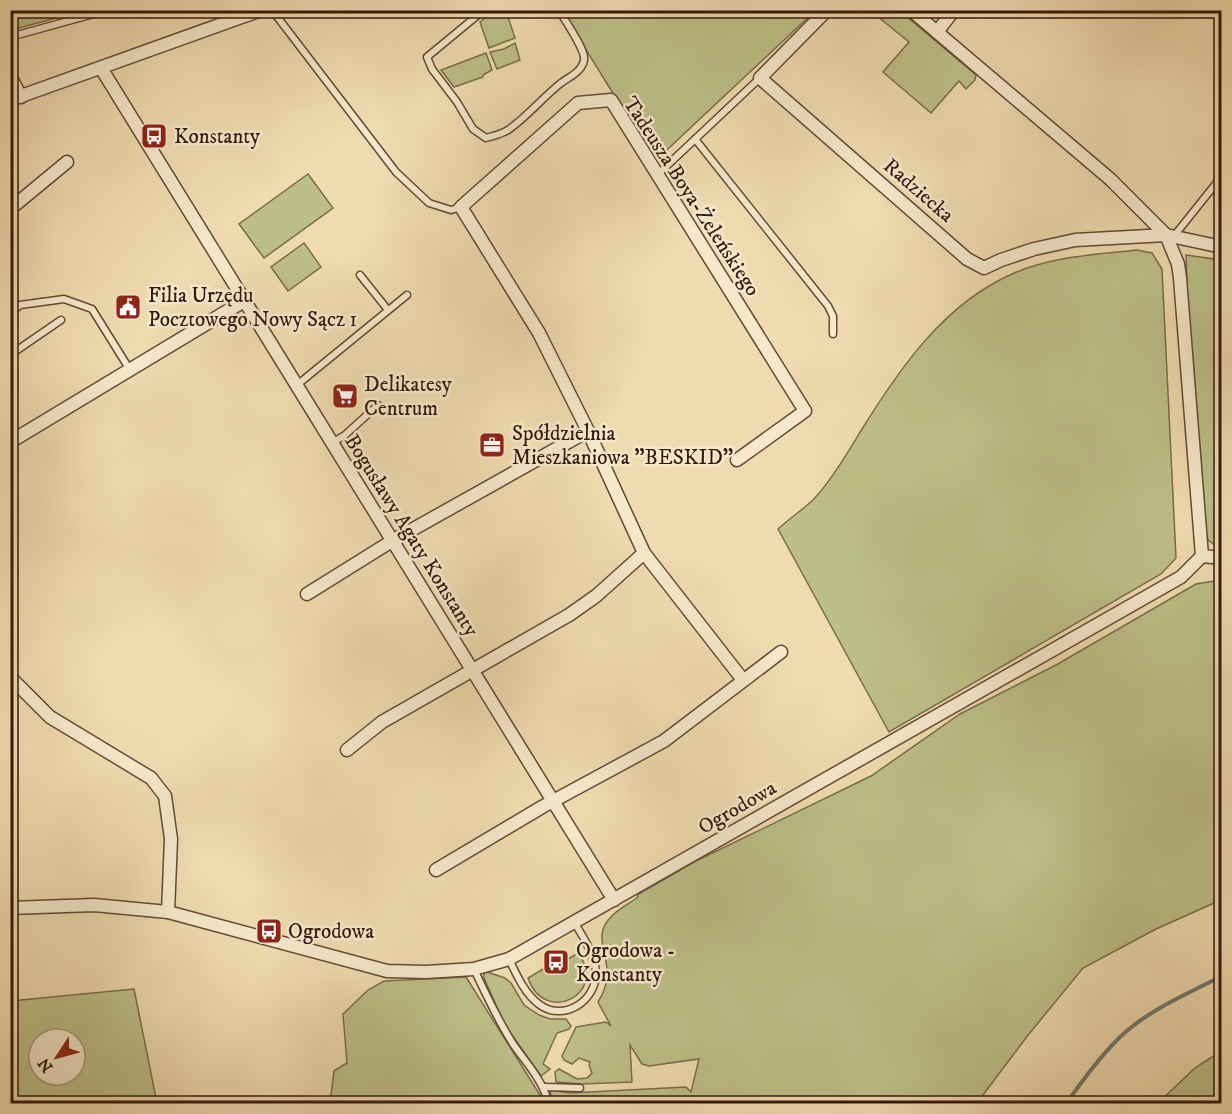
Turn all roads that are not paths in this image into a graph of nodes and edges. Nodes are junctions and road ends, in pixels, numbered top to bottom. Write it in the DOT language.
graph roads {
  1 [pos="108,10"];
  2 [pos="272,10"];
  3 [pos="484,10"];
  4 [pos="559,10"];
  5 [pos="827,10"];
  6 [pos="910,10"];
  7 [pos="954,10"];
  8 [pos="254,12"];
  9 [pos="937,32"];
  10 [pos="10,37"];
  11 [pos="101,69"];
  12 [pos="10,76"];
  13 [pos="760,78"];
  14 [pos="16,99"];
  15 [pos="696,139"];
  16 [pos="67,162"];
  17 [pos="657,174"];
  18 [pos="1221,176"];
  19 [pos="10,199"];
  20 [pos="461,207"];
  21 [pos="1170,236"];
  22 [pos="1221,247"];
  23 [pos="360,275"];
  24 [pos="407,295"];
  25 [pos="244,301"];
  26 [pos="388,310"];
  27 [pos="10,314"];
  28 [pos="61,320"];
  29 [pos="833,334"];
  30 [pos="10,355"];
  31 [pos="130,370"];
  32 [pos="297,386"];
  33 [pos="378,405"];
  34 [pos="588,431"];
  35 [pos="10,442"];
  36 [pos="332,443"];
  37 [pos="737,460"];
  38 [pos="392,541"];
  39 [pos="644,553"];
  40 [pos="1202,556"];
  41 [pos="1221,558"];
  42 [pos="307,594"];
  43 [pos="781,652"];
  44 [pos="473,670"];
  45 [pos="10,677"];
  46 [pos="743,680"];
  47 [pos="347,750"];
  48 [pos="553,801"];
  49 [pos="436,870"];
  50 [pos="614,900"];
  51 [pos="10,908"];
  52 [pos="168,912"];
  53 [pos="574,922"];
  54 [pos="509,959"];
  55 [pos="474,969"];
  56 [pos="544,1087"];
  57 [pos="580,1088"];
  58 [pos="549,1104"];
  1 -- 10 [label="lane"];
  2 -- 20 [label="lane"];
  3 -- 4 [label="lane"];
  5 -- 13 [label="street"];
  6 -- 9 [label="street"];
  7 -- 9 [label="street"];
  8 -- 11 [label="street"];
  9 -- 21 [label="street"];
  11 -- 14 [label="street"];
  11 -- 25 [label="street, Bogusławy Agaty Konstanty"];
  12 -- 14 [label="street"];
  13 -- 15 [label="lane"];
  13 -- 21 [label="street, Radziecka"];
  15 -- 17 [label="lane"];
  15 -- 29 [label="lane"];
  16 -- 19 [label="street"];
  17 -- 20 [label="street, Tadeusza Boya-Żeleńskiego"];
  17 -- 37 [label="street, Tadeusza Boya-Żeleńskiego"];
  18 -- 21 [label="lane"];
  20 -- 34 [label="street"];
  21 -- 22 [label="street"];
  21 -- 40 [label="street"];
  23 -- 26 [label="lane"];
  24 -- 26 [label="lane"];
  25 -- 31 [label="street"];
  25 -- 32 [label="street, Bogusławy Agaty Konstanty"];
  26 -- 32 [label="lane"];
  27 -- 31 [label="lane"];
  28 -- 30 [label="lane"];
  31 -- 35 [label="street"];
  32 -- 36 [label="street, Bogusławy Agaty Konstanty"];
  33 -- 36 [label="lane"];
  34 -- 38 [label="street"];
  34 -- 39 [label="street"];
  36 -- 38 [label="street, Bogusławy Agaty Konstanty"];
  38 -- 42 [label="street"];
  38 -- 44 [label="street, Bogusławy Agaty Konstanty"];
  39 -- 44 [label="street"];
  39 -- 46 [label="street"];
  40 -- 41 [label="street"];
  40 -- 50 [label="street, Ogrodowa"];
  43 -- 46 [label="street"];
  44 -- 47 [label="street"];
  44 -- 48 [label="street, Bogusławy Agaty Konstanty"];
  45 -- 52 [label="street"];
  46 -- 48 [label="street"];
  48 -- 49 [label="street"];
  48 -- 50 [label="street, Bogusławy Agaty Konstanty"];
  50 -- 53 [label="street, Ogrodowa"];
  51 -- 52 [label="street, Ogrodowa"];
  52 -- 55 [label="street, Ogrodowa"];
  53 -- 54 [label="street, Ogrodowa"];
  53 -- 54 [label="lane"];
  54 -- 55 [label="street, Ogrodowa"];
  55 -- 56 [label="lane"];
  56 -- 57 [label="lane"];
  56 -- 58 [label="lane"];
}
